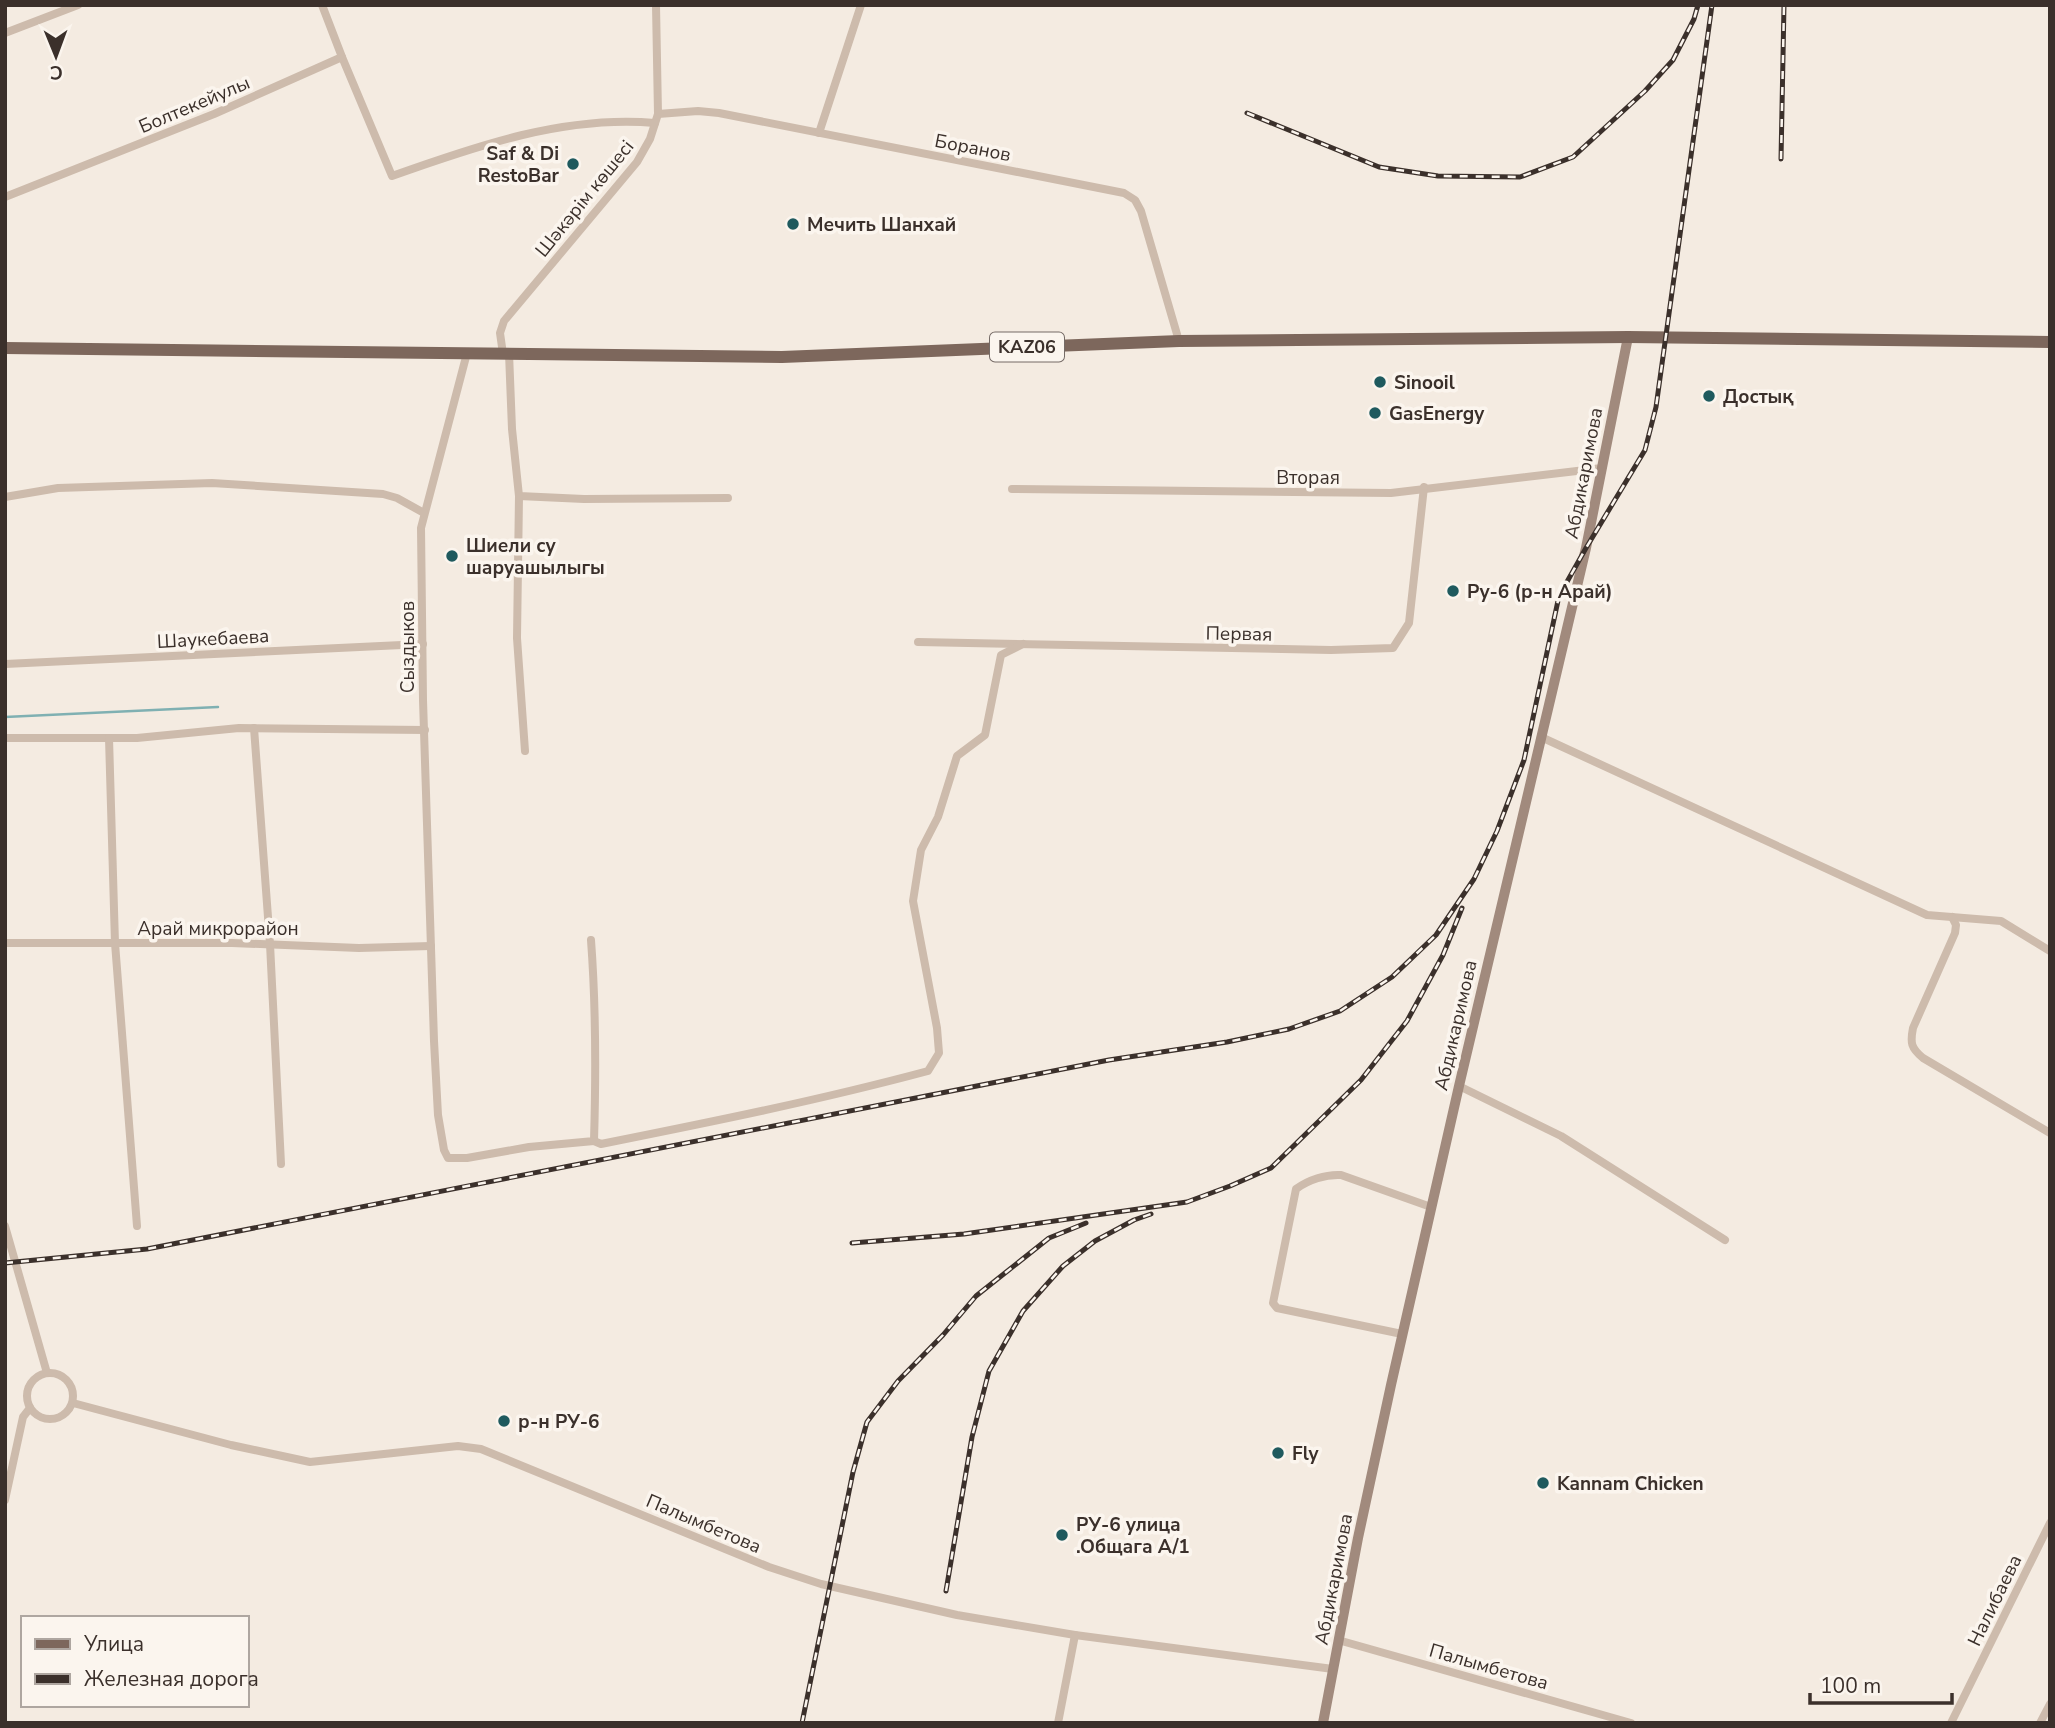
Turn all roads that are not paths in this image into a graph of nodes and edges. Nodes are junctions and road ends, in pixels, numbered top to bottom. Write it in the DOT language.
graph roads {
  1 [pos="78,5"];
  2 [pos="322,5"];
  3 [pos="656,5"];
  4 [pos="861,5"];
  5 [pos="5,33"];
  6 [pos="342,57"];
  7 [pos="656,118"];
  8 [pos="819,133"];
  9 [pos="5,197"];
  10 [pos="1628,337"];
  11 [pos="1179,341"];
  12 [pos="2050,342"];
  13 [pos="5,348"];
  14 [pos="467,353"];
  15 [pos="506,354"];
  16 [pos="1602,468"];
  17 [pos="1424,487"];
  18 [pos="1012,489"];
  19 [pos="519,496"];
  20 [pos="5,497"];
  21 [pos="728,498"];
  22 [pos="424,513"];
  23 [pos="918,642"];
  24 [pos="423,644"];
  25 [pos="1023,644"];
  26 [pos="5,664"];
  27 [pos="254,728"];
  28 [pos="425,730"];
  29 [pos="1541,737"];
  30 [pos="5,738"];
  31 [pos="109,738"];
  32 [pos="525,751"];
  33 [pos="1952,917"];
  34 [pos="591,940"];
  35 [pos="5,943"];
  36 [pos="115,943"];
  37 [pos="270,943"];
  38 [pos="431,946"];
  39 [pos="2050,951"];
  40 [pos="1459,1086"];
  41 [pos="2050,1133"];
  42 [pos="594,1141"];
  43 [pos="281,1164"];
  44 [pos="1431,1208"];
  45 [pos="5,1226"];
  46 [pos="136,1226"];
  47 [pos="1725,1240"];
  48 [pos="1402,1334"];
  49 [pos="47,1373"];
  50 [pos="73,1403"];
  51 [pos="30,1408"];
  52 [pos="5,1500"];
  53 [pos="2049,1527"];
  54 [pos="1075,1635"];
  55 [pos="1338,1640"];
  56 [pos="1333,1669"];
  57 [pos="2050,1704"];
  58 [pos="1058,1723"];
  59 [pos="1324,1723"];
  60 [pos="1631,1723"];
  61 [pos="1951,1723"];
  62 [pos="2040,1723"];
  1 -- 5 [label="street"];
  2 -- 6 [label="street"];
  3 -- 7 [label="street, Шәкәрім көшесі"];
  4 -- 8 [label="street"];
  6 -- 7 [label="street, Боранов"];
  6 -- 9 [label="street, Болтекейулы"];
  7 -- 8 [label="street, Боранов"];
  7 -- 15 [label="street, Шәкәрім көшесі"];
  8 -- 11 [label="street, Боранов"];
  10 -- 11 [label="main road, KАZ06"];
  10 -- 12 [label="main road, KАZ06"];
  10 -- 16 [label="main road, Абдикаримова"];
  11 -- 15 [label="main road, KАZ06"];
  13 -- 14 [label="main road, KАZ06"];
  14 -- 15 [label="main road, KАZ06"];
  14 -- 22 [label="street, Сыздыков"];
  15 -- 19 [label="street, Шәкәрім көшесі"];
  16 -- 17 [label="street, Вторая"];
  16 -- 29 [label="main road, Абдикаримова"];
  17 -- 18 [label="street, Вторая"];
  17 -- 25 [label="street, Первая"];
  19 -- 21 [label="street"];
  19 -- 32 [label="street, Шәкәрім көшесі"];
  20 -- 22 [label="street"];
  22 -- 24 [label="street, Сыздыков"];
  23 -- 25 [label="street, Первая"];
  24 -- 26 [label="street, Шаукебаева"];
  24 -- 28 [label="street, Сыздыков"];
  25 -- 42 [label="street"];
  27 -- 28 [label="street"];
  27 -- 31 [label="street"];
  27 -- 37 [label="street"];
  28 -- 38 [label="street, Сыздыков"];
  29 -- 33 [label="street"];
  29 -- 40 [label="main road, Абдикаримова"];
  30 -- 31 [label="street"];
  31 -- 36 [label="street"];
  33 -- 39 [label="street"];
  33 -- 41 [label="street"];
  34 -- 42 [label="street"];
  35 -- 36 [label="street, Арай микрорайон"];
  36 -- 37 [label="street, Арай микрорайон"];
  36 -- 46 [label="street"];
  37 -- 38 [label="street, Арай микрорайон"];
  37 -- 43 [label="street"];
  38 -- 42 [label="street, Сыздыков"];
  40 -- 44 [label="main road, Абдикаримова"];
  40 -- 47 [label="street"];
  44 -- 48 [label="main road, Абдикаримова"];
  44 -- 48 [label="street"];
  45 -- 49 [label="street"];
  48 -- 55 [label="main road, Абдикаримова"];
  49 -- 50 [label="street"];
  49 -- 51 [label="street"];
  50 -- 51 [label="street"];
  50 -- 54 [label="street, Палымбетова"];
  51 -- 52 [label="street"];
  53 -- 61 [label="street, Налибаева"];
  54 -- 56 [label="street, Палымбетова"];
  54 -- 58 [label="street"];
  55 -- 56 [label="main road, Абдикаримова"];
  55 -- 60 [label="street, Палымбетова"];
  56 -- 59 [label="main road, Абдикаримова"];
  57 -- 62 [label="street"];
}
